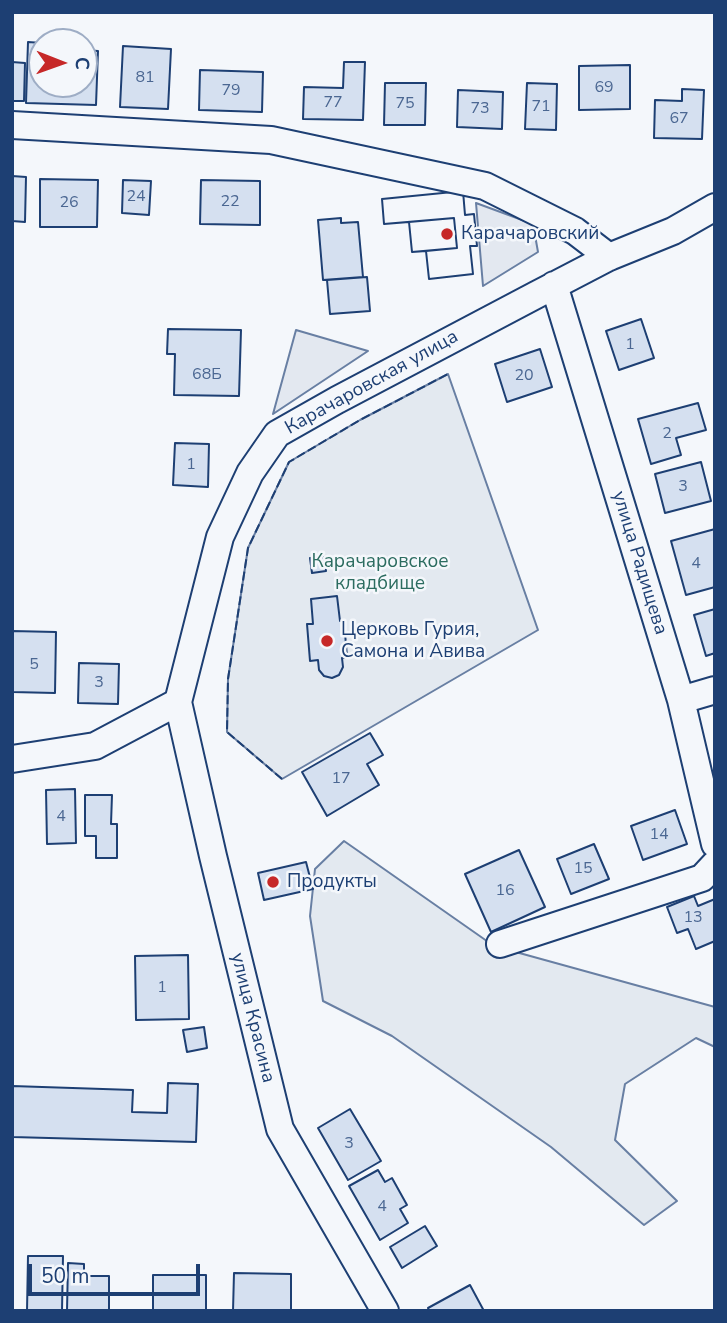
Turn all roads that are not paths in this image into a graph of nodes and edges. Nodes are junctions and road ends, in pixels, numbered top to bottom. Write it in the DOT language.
graph roads {
  1 [pos="12,125"];
  2 [pos="715,207"];
  3 [pos="609,257"];
  4 [pos="554,285"];
  5 [pos="715,690"];
  6 [pos="681,700"];
  7 [pos="178,702"];
  8 [pos="12,759"];
  9 [pos="715,844"];
  10 [pos="715,864"];
  11 [pos="500,944"];
  12 [pos="385,1311"];
  1 -- 3 [label="street"];
  2 -- 3 [label="street, Карачаровская улица"];
  3 -- 4 [label="street, Карачаровская улица"];
  4 -- 6 [label="street, улица Радищева"];
  4 -- 7 [label="street, Карачаровская улица"];
  5 -- 6 [label="street"];
  6 -- 9 [label="street, улица Радищева"];
  7 -- 8 [label="street"];
  7 -- 12 [label="street, улица Красина"];
  10 -- 11 [label="street"];
}
